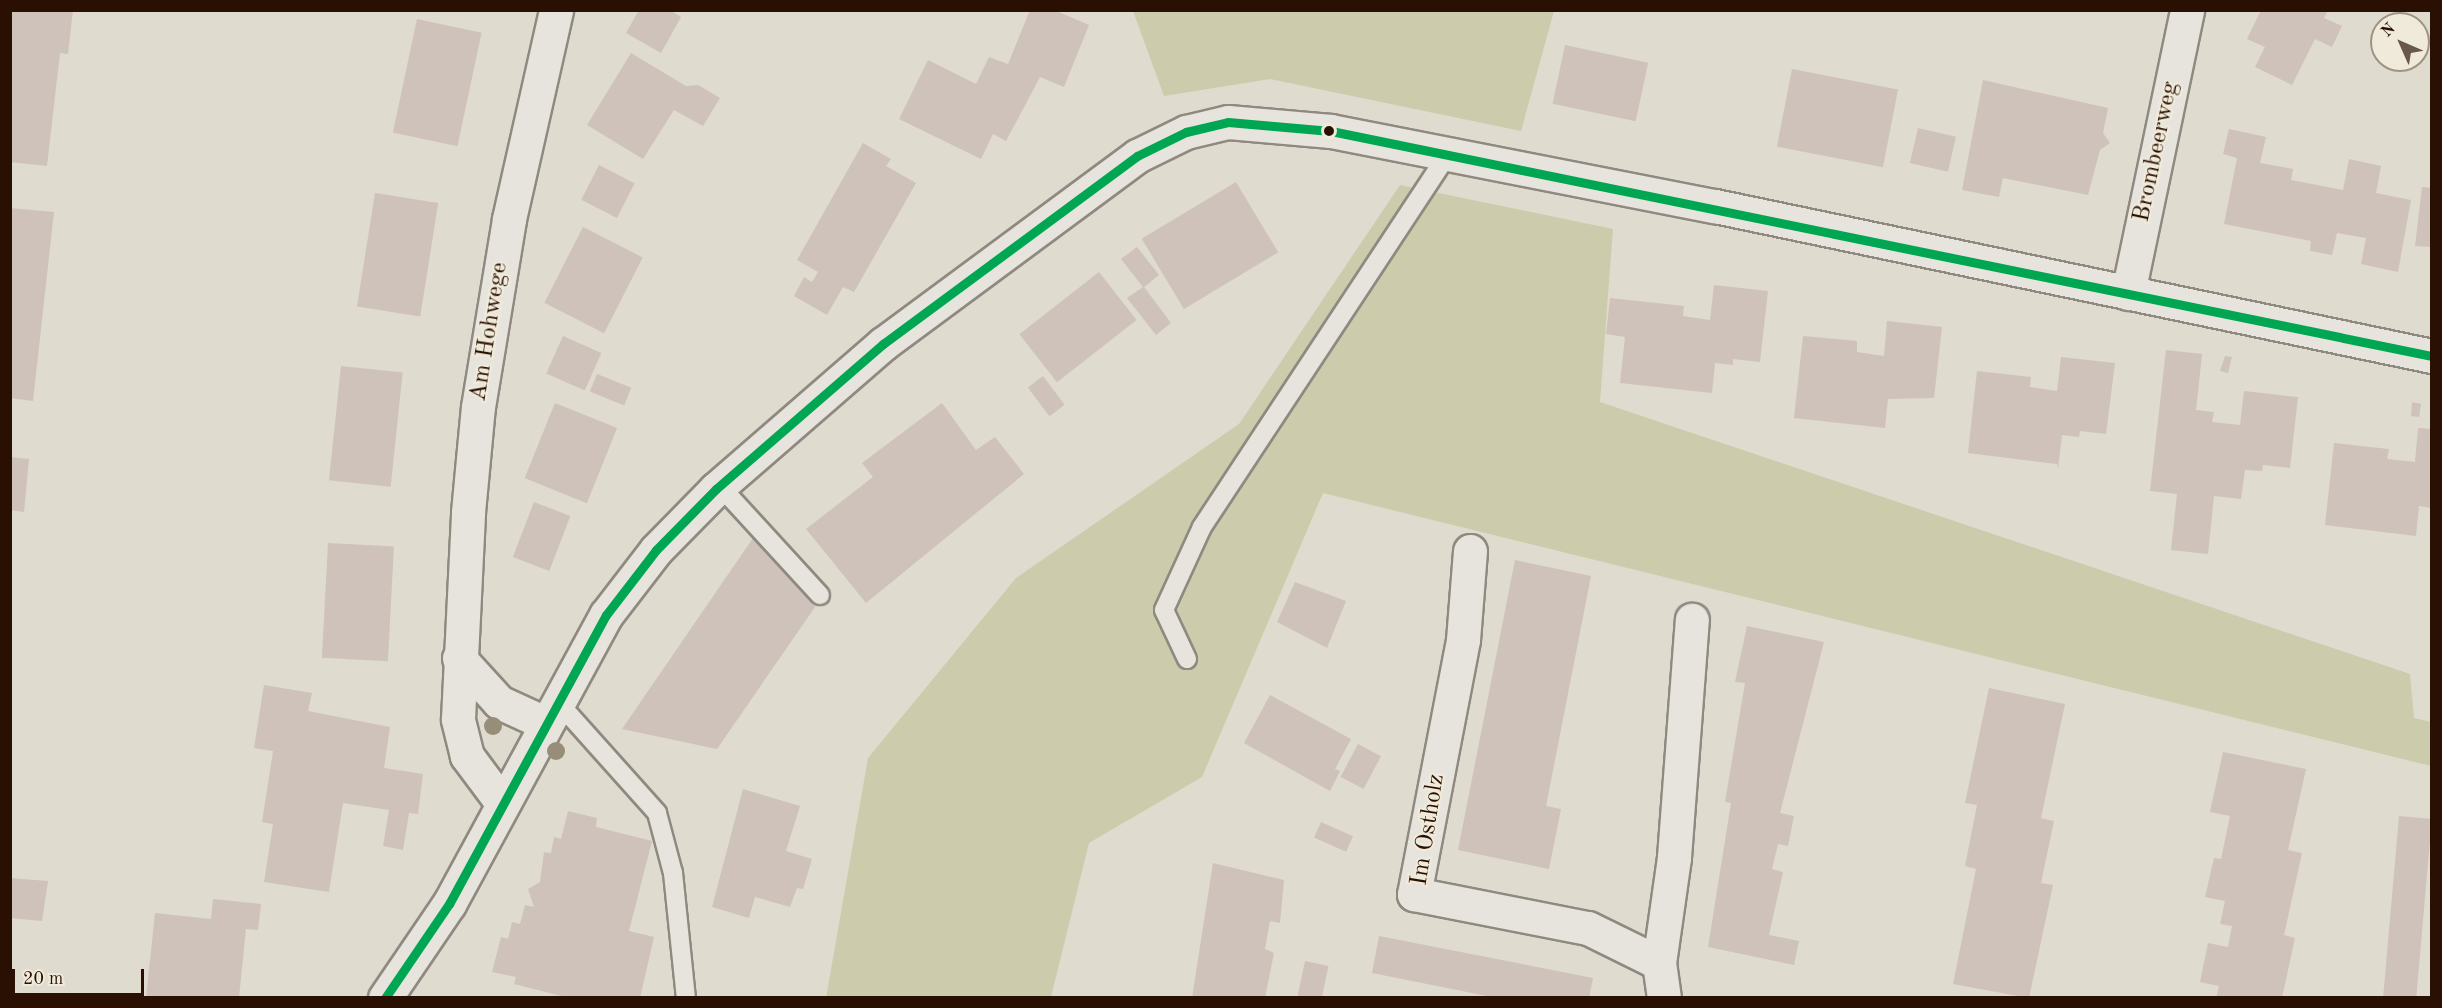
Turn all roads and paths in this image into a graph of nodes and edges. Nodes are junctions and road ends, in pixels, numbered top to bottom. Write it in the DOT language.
graph roads {
  1 [pos="556,10"];
  2 [pos="2187,10"];
  3 [pos="1446,155"];
  4 [pos="2128,293"];
  5 [pos="2432,356"];
  6 [pos="720,486"];
  7 [pos="1470,551"];
  8 [pos="820,594"];
  9 [pos="1692,620"];
  10 [pos="459,658"];
  11 [pos="1186,659"];
  12 [pos="551,712"];
  13 [pos="502,803"];
  14 [pos="1659,963"];
  15 [pos="385,998"];
  16 [pos="686,998"];
  17 [pos="1664,998"];
  1 -- 10 [label="street, Am Hohwege"];
  2 -- 4 [label="street, Brombeerweg"];
  3 -- 4 [label="street"];
  3 -- 6 [label="street"];
  3 -- 11 [label="lane"];
  4 -- 5 [label="street"];
  6 -- 8 [label="lane"];
  6 -- 12 [label="street"];
  7 -- 14 [label="street, Im Ostholz"];
  9 -- 14 [label="street"];
  10 -- 12 [label="street"];
  10 -- 13 [label="street, Am Hohwege"];
  12 -- 13 [label="street"];
  12 -- 16 [label="lane"];
  13 -- 15 [label="street"];
  14 -- 17 [label="street"];
}
